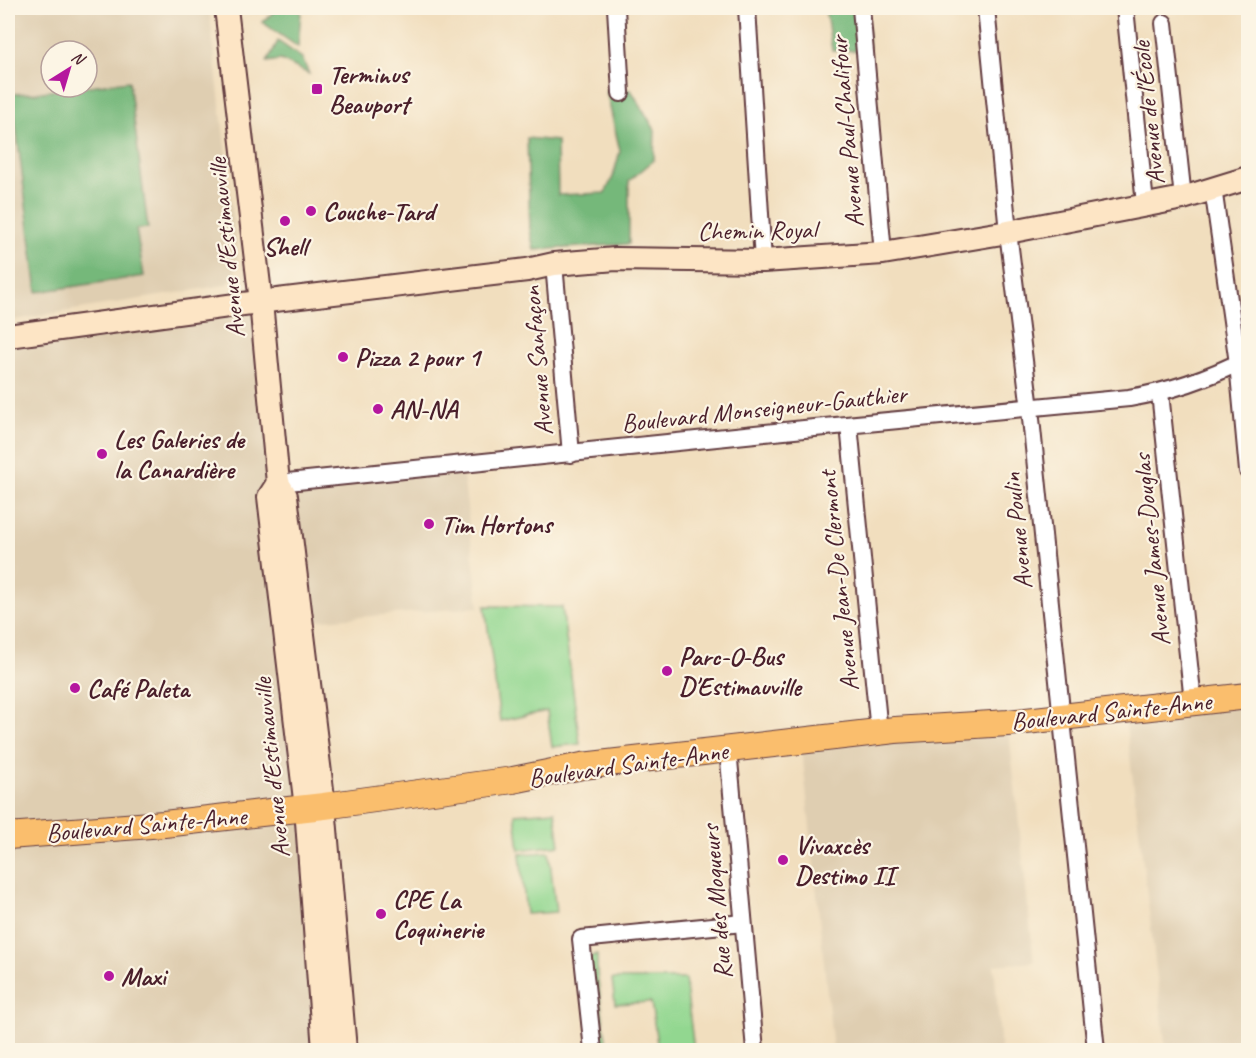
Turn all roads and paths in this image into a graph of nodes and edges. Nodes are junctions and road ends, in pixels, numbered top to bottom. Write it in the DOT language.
graph roads {
  1 [pos="226,8"];
  2 [pos="616,8"];
  3 [pos="747,8"];
  4 [pos="861,8"];
  5 [pos="986,8"];
  6 [pos="1125,8"];
  7 [pos="1164,23"];
  8 [pos="621,93"];
  9 [pos="1248,178"];
  10 [pos="1213,188"];
  11 [pos="1183,198"];
  12 [pos="1145,204"];
  13 [pos="1008,232"];
  14 [pos="883,253"];
  15 [pos="764,261"];
  16 [pos="554,264"];
  17 [pos="261,302"];
  18 [pos="8,336"];
  19 [pos="1243,361"];
  20 [pos="1160,393"];
  21 [pos="1030,409"];
  22 [pos="849,425"];
  23 [pos="571,454"];
  24 [pos="1248,471"];
  25 [pos="278,483"];
  26 [pos="1248,696"];
  27 [pos="1193,702"];
  28 [pos="1061,716"];
  29 [pos="879,732"];
  30 [pos="728,749"];
  31 [pos="315,807"];
  32 [pos="8,836"];
  33 [pos="743,923"];
  34 [pos="324,1050"];
  35 [pos="345,1050"];
  36 [pos="593,1050"];
  37 [pos="755,1050"];
  38 [pos="1096,1050"];
  1 -- 17 [label="main road, Avenue d'Estimauville"];
  2 -- 8 [label="street"];
  3 -- 15 [label="street"];
  4 -- 14 [label="street, Avenue Paul-Chalifour"];
  5 -- 13 [label="street, Avenue Poulin"];
  6 -- 12 [label="street"];
  7 -- 11 [label="street, Avenue de l'École"];
  9 -- 10 [label="main road, Chemin Royal"];
  10 -- 11 [label="main road, Chemin Royal"];
  10 -- 19 [label="street"];
  11 -- 12 [label="main road, Chemin Royal"];
  12 -- 13 [label="main road, Chemin Royal"];
  13 -- 14 [label="main road, Chemin Royal"];
  13 -- 21 [label="street, Avenue Poulin"];
  14 -- 15 [label="main road, Chemin Royal"];
  15 -- 16 [label="main road, Chemin Royal"];
  16 -- 17 [label="main road, Chemin Royal"];
  16 -- 23 [label="street, Avenue Sanfaçon"];
  17 -- 18 [label="main road, Chemin Royal"];
  17 -- 25 [label="main road, Avenue d'Estimauville"];
  19 -- 20 [label="street, Boulevard Monseigneur-Gauthier"];
  19 -- 24 [label="street"];
  20 -- 21 [label="street, Boulevard Monseigneur-Gauthier"];
  20 -- 27 [label="street, Avenue James-Douglas"];
  21 -- 22 [label="street, Boulevard Monseigneur-Gauthier"];
  21 -- 28 [label="street, Avenue Poulin"];
  22 -- 23 [label="street, Boulevard Monseigneur-Gauthier"];
  22 -- 29 [label="street, Avenue Jean-De Clermont"];
  23 -- 25 [label="street, Boulevard Monseigneur-Gauthier"];
  25 -- 31 [label="main road, Avenue d'Estimauville"];
  26 -- 27 [label="main road, Boulevard Sainte-Anne"];
  27 -- 28 [label="main road, Boulevard Sainte-Anne"];
  28 -- 29 [label="main road, Boulevard Sainte-Anne"];
  28 -- 38 [label="street, Avenue Poulin"];
  29 -- 30 [label="main road, Boulevard Sainte-Anne"];
  30 -- 31 [label="main road, Boulevard Sainte-Anne"];
  30 -- 33 [label="street, Rue des Moqueurs"];
  31 -- 32 [label="main road, Boulevard Sainte-Anne"];
  31 -- 34 [label="main road, Avenue d'Estimauville"];
  31 -- 35 [label="main road, Avenue d'Estimauville"];
  33 -- 36 [label="street"];
  33 -- 37 [label="street, Rue des Moqueurs"];
}
